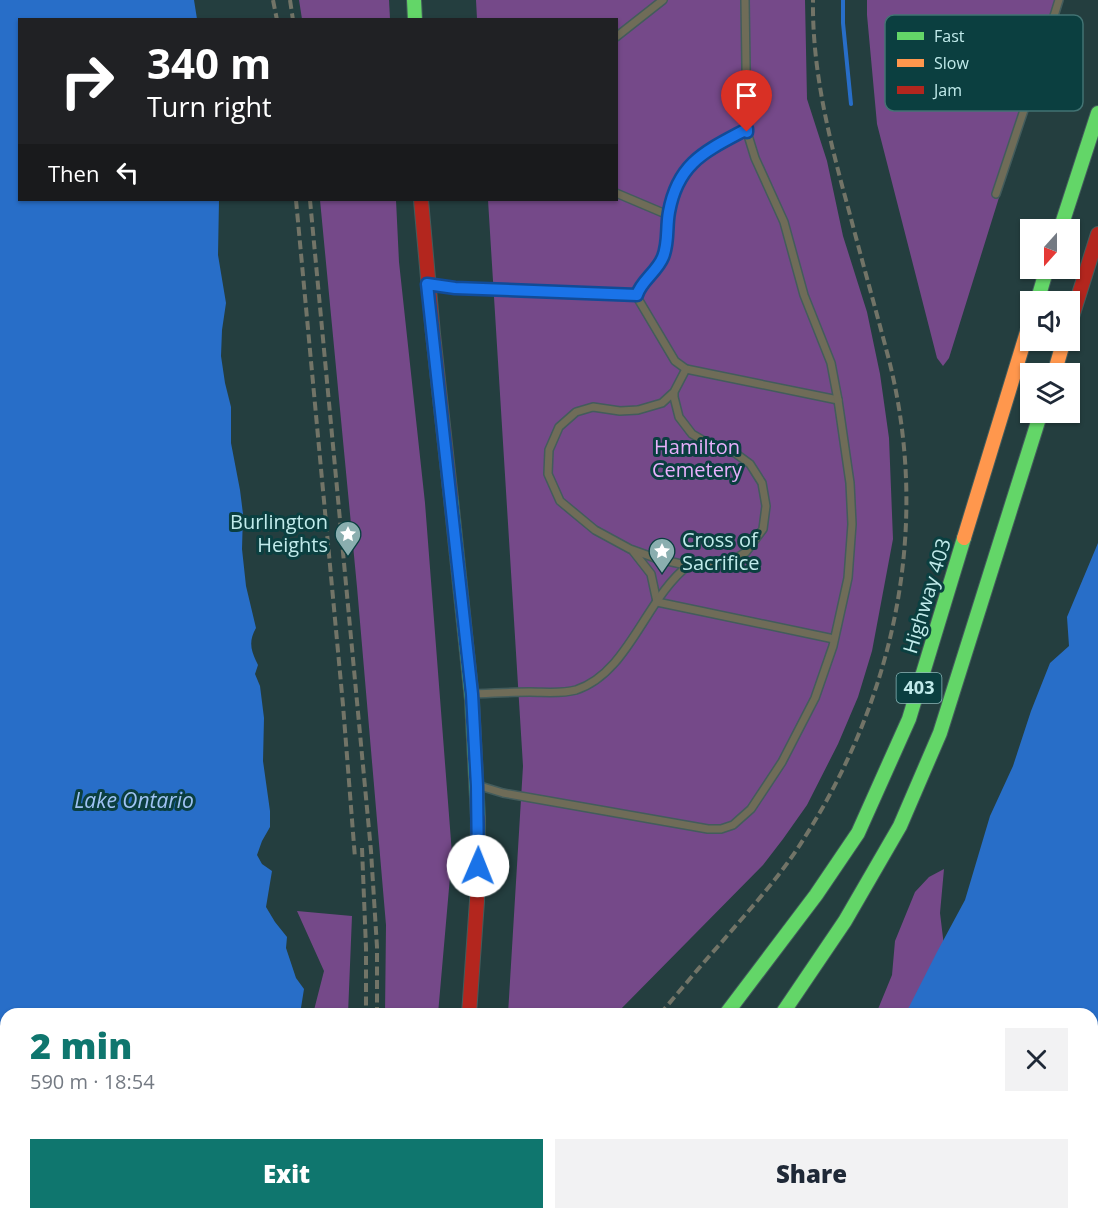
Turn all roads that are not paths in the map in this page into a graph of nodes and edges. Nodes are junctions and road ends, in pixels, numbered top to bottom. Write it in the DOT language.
graph roads {
  1 [pos="414,0"];
  2 [pos="663,0"];
  3 [pos="745,0"];
  4 [pos="1059,0"];
  5 [pos="1054,15"];
  6 [pos="415,18"];
  7 [pos="618,36"];
  8 [pos="1024,111"];
  9 [pos="1098,113"];
  10 [pos="747,129"];
  11 [pos="996,194"];
  12 [pos="618,195"];
  13 [pos="421,201"];
  14 [pos="668,215"];
  15 [pos="1063,219"];
  16 [pos="1098,234"];
  17 [pos="427,284"];
  18 [pos="1080,291"];
  19 [pos="637,295"];
  20 [pos="1021,351"];
  21 [pos="686,369"];
  22 [pos="674,392"];
  23 [pos="838,400"];
  24 [pos="1038,423"];
  25 [pos="630,549"];
  26 [pos="689,565"];
  27 [pos="657,602"];
  28 [pos="834,639"];
  29 [pos="472,694"];
  30 [pos="477,786"];
  31 [pos="470,1008"];
  32 [pos="731,1008"];
  33 [pos="786,1008"];
  1 -- 6 [label="main road"];
  2 -- 7 [label="lane"];
  3 -- 10 [label="lane"];
  4 -- 5 [label="lane"];
  8 -- 11 [label="lane"];
  9 -- 15 [label="main road"];
  10 -- 14 [label="lane"];
  10 -- 23 [label="lane"];
  12 -- 14 [label="lane"];
  13 -- 17 [label="main road"];
  14 -- 19 [label="lane"];
  16 -- 18 [label="main road"];
  17 -- 19 [label="lane"];
  17 -- 29 [label="main road"];
  19 -- 21 [label="lane"];
  20 -- 32 [label="main road, Highway 403 / 403"];
  21 -- 22 [label="lane"];
  21 -- 23 [label="lane"];
  22 -- 25 [label="lane"];
  22 -- 26 [label="lane"];
  23 -- 28 [label="lane"];
  24 -- 33 [label="main road, 403"];
  25 -- 26 [label="lane"];
  25 -- 27 [label="lane"];
  26 -- 27 [label="lane"];
  27 -- 28 [label="lane"];
  27 -- 29 [label="lane"];
  28 -- 30 [label="lane"];
  29 -- 30 [label="main road"];
  30 -- 31 [label="main road"];
}
